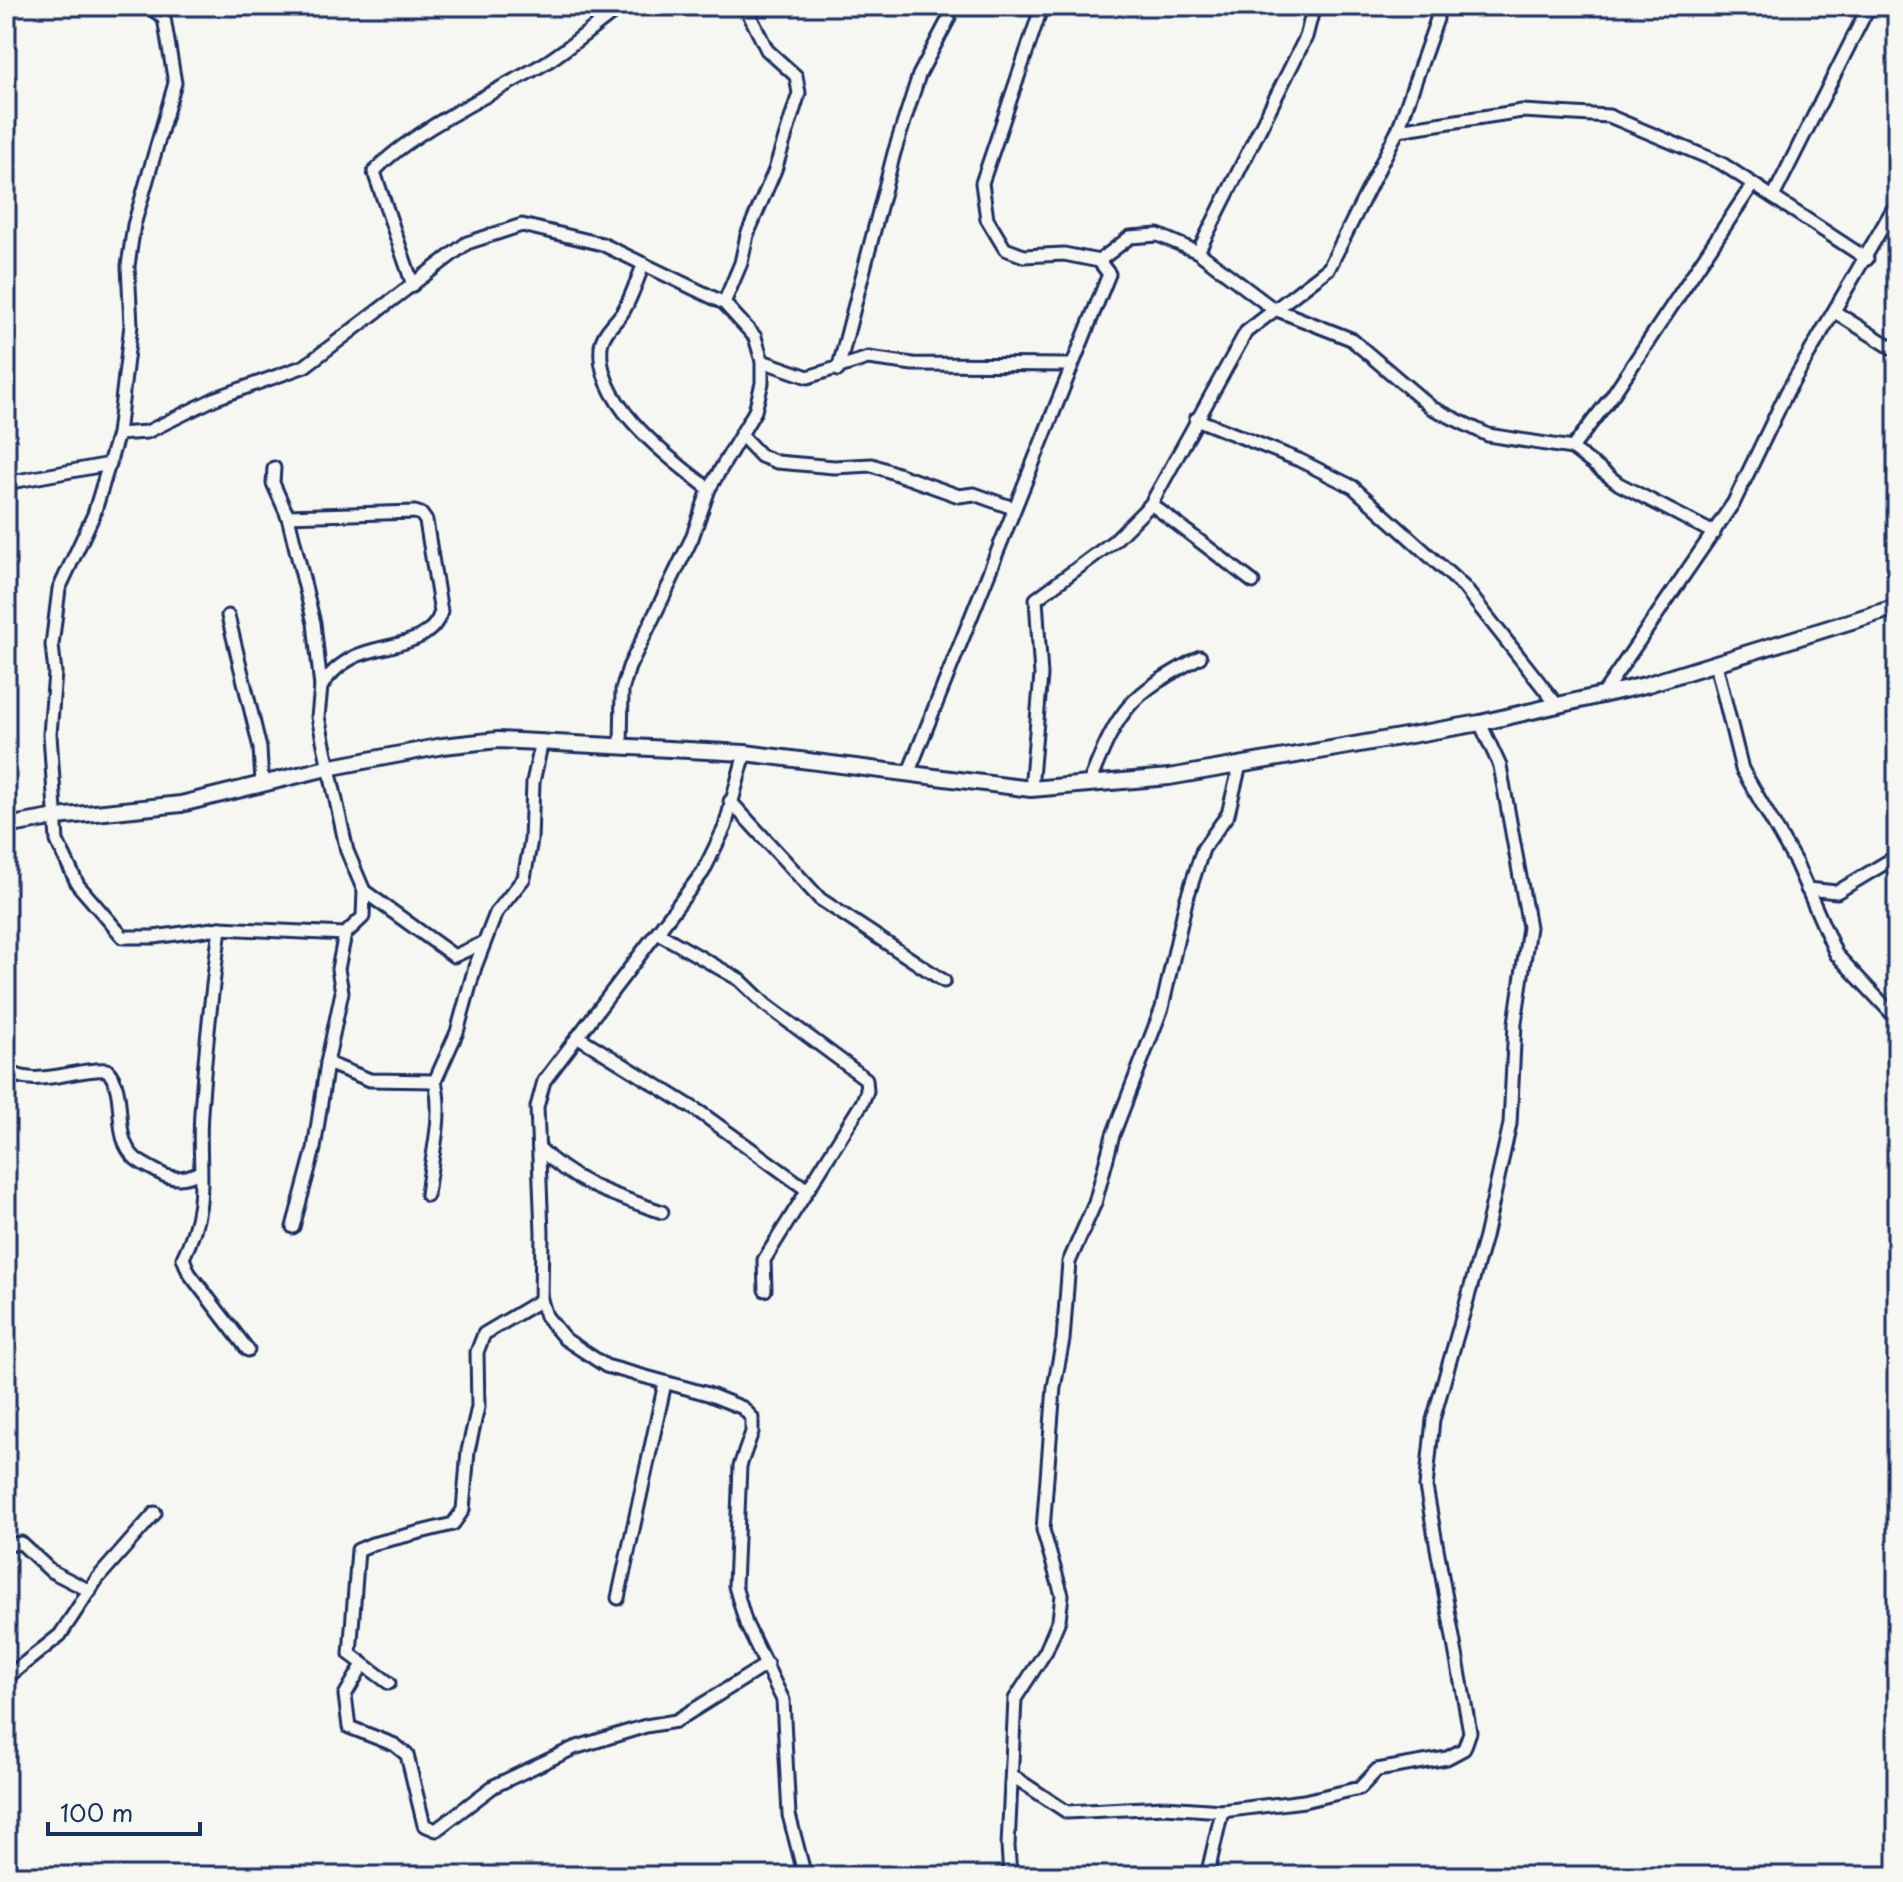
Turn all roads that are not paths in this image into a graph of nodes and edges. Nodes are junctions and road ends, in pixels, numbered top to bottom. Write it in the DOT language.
graph roads {
  1 [pos="147,6"];
  2 [pos="622,6"];
  3 [pos="745,6"];
  4 [pos="1042,6"];
  5 [pos="1314,6"];
  6 [pos="1436,6"];
  7 [pos="1869,6"];
  8 [pos="162,11"];
  9 [pos="949,18"];
  10 [pos="1398,130"];
  11 [pos="1753,184"];
  12 [pos="1773,197"];
  13 [pos="1897,202"];
  14 [pos="1198,252"];
  15 [pos="1867,259"];
  16 [pos="1099,261"];
  17 [pos="644,264"];
  18 [pos="413,285"];
  19 [pos="724,303"];
  20 [pos="1272,308"];
  21 [pos="1835,312"];
  22 [pos="1897,351"];
  23 [pos="762,361"];
  24 [pos="1070,365"];
  25 [pos="838,370"];
  26 [pos="1196,419"];
  27 [pos="118,434"];
  28 [pos="742,436"];
  29 [pos="1572,448"];
  30 [pos="110,464"];
  31 [pos="274,468"];
  32 [pos="6,483"];
  33 [pos="709,489"];
  34 [pos="1151,504"];
  35 [pos="1013,508"];
  36 [pos="287,516"];
  37 [pos="1714,533"];
  38 [pos="1253,582"];
  39 [pos="1897,607"];
  40 [pos="228,616"];
  41 [pos="1200,657"];
  42 [pos="1716,664"];
  43 [pos="321,687"];
  44 [pos="1602,695"];
  45 [pos="1557,705"];
  46 [pos="1480,723"];
  47 [pos="542,741"];
  48 [pos="621,745"];
  49 [pos="745,753"];
  50 [pos="1240,765"];
  51 [pos="327,768"];
  52 [pos="908,774"];
  53 [pos="1090,781"];
  54 [pos="262,783"];
  55 [pos="1031,789"];
  56 [pos="730,801"];
  57 [pos="57,817"];
  58 [pos="6,826"];
  59 [pos="1897,856"];
  60 [pos="1807,889"];
  61 [pos="364,891"];
  62 [pos="220,928"];
  63 [pos="658,933"];
  64 [pos="345,934"];
  65 [pos="484,942"];
  66 [pos="454,956"];
  67 [pos="471,980"];
  68 [pos="944,981"];
  69 [pos="1897,1019"];
  70 [pos="580,1038"];
  71 [pos="327,1063"];
  72 [pos="6,1069"];
  73 [pos="435,1081"];
  74 [pos="539,1148"];
  75 [pos="200,1172"];
  76 [pos="806,1189"];
  77 [pos="427,1195"];
  78 [pos="662,1212"];
  79 [pos="293,1227"];
  80 [pos="765,1290"];
  81 [pos="541,1300"];
  82 [pos="248,1350"];
  83 [pos="665,1383"];
  84 [pos="155,1513"];
  85 [pos="6,1545"];
  86 [pos="90,1591"];
  87 [pos="618,1598"];
  88 [pos="767,1664"];
  89 [pos="362,1666"];
  90 [pos="6,1678"];
  91 [pos="389,1683"];
  92 [pos="1014,1777"];
  93 [pos="1222,1811"];
  94 [pos="805,1876"];
  95 [pos="1010,1876"];
  96 [pos="1207,1876"];
  1 -- 8 [label="street"];
  2 -- 18 [label="street"];
  3 -- 19 [label="street"];
  4 -- 16 [label="street"];
  5 -- 14 [label="street"];
  6 -- 10 [label="street"];
  7 -- 12 [label="street"];
  8 -- 27 [label="street"];
  9 -- 25 [label="street"];
  10 -- 11 [label="street"];
  10 -- 20 [label="street"];
  11 -- 12 [label="street"];
  11 -- 29 [label="street"];
  12 -- 15 [label="street"];
  13 -- 15 [label="street"];
  14 -- 16 [label="street"];
  14 -- 20 [label="street"];
  15 -- 21 [label="street"];
  16 -- 24 [label="street"];
  17 -- 18 [label="street"];
  17 -- 19 [label="street"];
  17 -- 33 [label="street"];
  18 -- 27 [label="street"];
  19 -- 23 [label="street"];
  20 -- 26 [label="street"];
  20 -- 29 [label="street"];
  21 -- 22 [label="street"];
  21 -- 37 [label="street"];
  23 -- 25 [label="street"];
  23 -- 28 [label="street"];
  24 -- 25 [label="street"];
  24 -- 35 [label="street"];
  26 -- 34 [label="street"];
  26 -- 45 [label="street"];
  27 -- 30 [label="street"];
  28 -- 33 [label="street"];
  28 -- 35 [label="street"];
  29 -- 37 [label="street"];
  30 -- 32 [label="street"];
  30 -- 57 [label="street"];
  31 -- 36 [label="street"];
  33 -- 48 [label="street"];
  34 -- 38 [label="street"];
  34 -- 55 [label="street"];
  35 -- 52 [label="street"];
  36 -- 43 [label="street"];
  36 -- 43 [label="street"];
  37 -- 44 [label="street"];
  39 -- 42 [label="street"];
  40 -- 54 [label="street"];
  41 -- 53 [label="street"];
  42 -- 44 [label="street"];
  42 -- 60 [label="street"];
  43 -- 51 [label="street"];
  44 -- 45 [label="street"];
  45 -- 46 [label="street"];
  46 -- 50 [label="street"];
  46 -- 93 [label="street"];
  47 -- 48 [label="street"];
  47 -- 51 [label="street"];
  47 -- 65 [label="street"];
  48 -- 49 [label="street"];
  49 -- 52 [label="street"];
  49 -- 56 [label="street"];
  50 -- 53 [label="street"];
  50 -- 92 [label="street"];
  51 -- 54 [label="street"];
  51 -- 61 [label="street"];
  52 -- 55 [label="street"];
  53 -- 55 [label="street"];
  54 -- 57 [label="street"];
  56 -- 63 [label="street"];
  56 -- 68 [label="street"];
  57 -- 58 [label="street"];
  57 -- 62 [label="street"];
  59 -- 60 [label="street"];
  60 -- 69 [label="street"];
  61 -- 64 [label="street"];
  61 -- 66 [label="street"];
  62 -- 64 [label="street"];
  62 -- 75 [label="street"];
  63 -- 70 [label="street"];
  63 -- 76 [label="street"];
  64 -- 71 [label="street"];
  65 -- 66 [label="street"];
  65 -- 67 [label="street"];
  66 -- 67 [label="street"];
  67 -- 73 [label="street"];
  70 -- 74 [label="street"];
  70 -- 76 [label="street"];
  71 -- 73 [label="street"];
  71 -- 79 [label="street"];
  72 -- 75 [label="street"];
  73 -- 77 [label="street"];
  74 -- 78 [label="street"];
  74 -- 81 [label="street"];
  75 -- 82 [label="street"];
  76 -- 80 [label="street"];
  81 -- 83 [label="street"];
  81 -- 89 [label="street"];
  83 -- 87 [label="street"];
  83 -- 88 [label="street"];
  84 -- 86 [label="street"];
  85 -- 86 [label="street"];
  86 -- 90 [label="street"];
  88 -- 89 [label="street"];
  88 -- 94 [label="street"];
  89 -- 91 [label="street"];
  92 -- 93 [label="street"];
  92 -- 95 [label="street"];
  93 -- 96 [label="street"];
}
